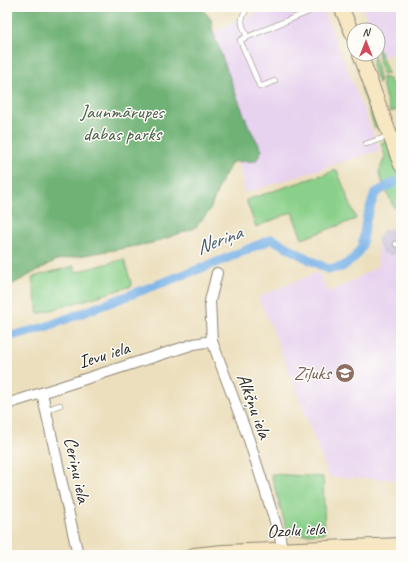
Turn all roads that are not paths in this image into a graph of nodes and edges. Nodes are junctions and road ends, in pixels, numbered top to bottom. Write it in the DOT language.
graph roads {
  1 [pos="248,7"];
  2 [pos="306,7"];
  3 [pos="341,7"];
  4 [pos="348,22"];
  5 [pos="247,37"];
  6 [pos="363,62"];
  7 [pos="275,81"];
  8 [pos="390,136"];
  9 [pos="366,144"];
  10 [pos="398,148"];
  11 [pos="401,165"];
  12 [pos="217,273"];
  13 [pos="212,341"];
  14 [pos="42,393"];
  15 [pos="7,404"];
  16 [pos="60,405"];
  17 [pos="46,410"];
  18 [pos="394,546"];
  19 [pos="282,550"];
  20 [pos="223,554"];
  21 [pos="78,555"];
  22 [pos="194,555"];
  1 -- 5 [label="lane"];
  2 -- 5 [label="lane"];
  3 -- 4 [label="main road"];
  5 -- 7 [label="lane"];
  6 -- 8 [label="main road"];
  8 -- 9 [label="lane"];
  8 -- 10 [label="main road"];
  10 -- 11 [label="main road"];
  12 -- 13 [label="street, Alkšņu iela"];
  13 -- 14 [label="street, Ievu iela"];
  13 -- 19 [label="street, Alkšņu iela"];
  14 -- 15 [label="street, Ievu iela"];
  14 -- 17 [label="street, Ceriņu iela"];
  16 -- 17 [label="lane"];
  17 -- 21 [label="street, Ceriņu iela"];
  18 -- 19 [label="main road, Ozolu iela"];
  19 -- 20 [label="main road, Ozolu iela"];
  20 -- 22 [label="main road, Ozolu iela"];
}
